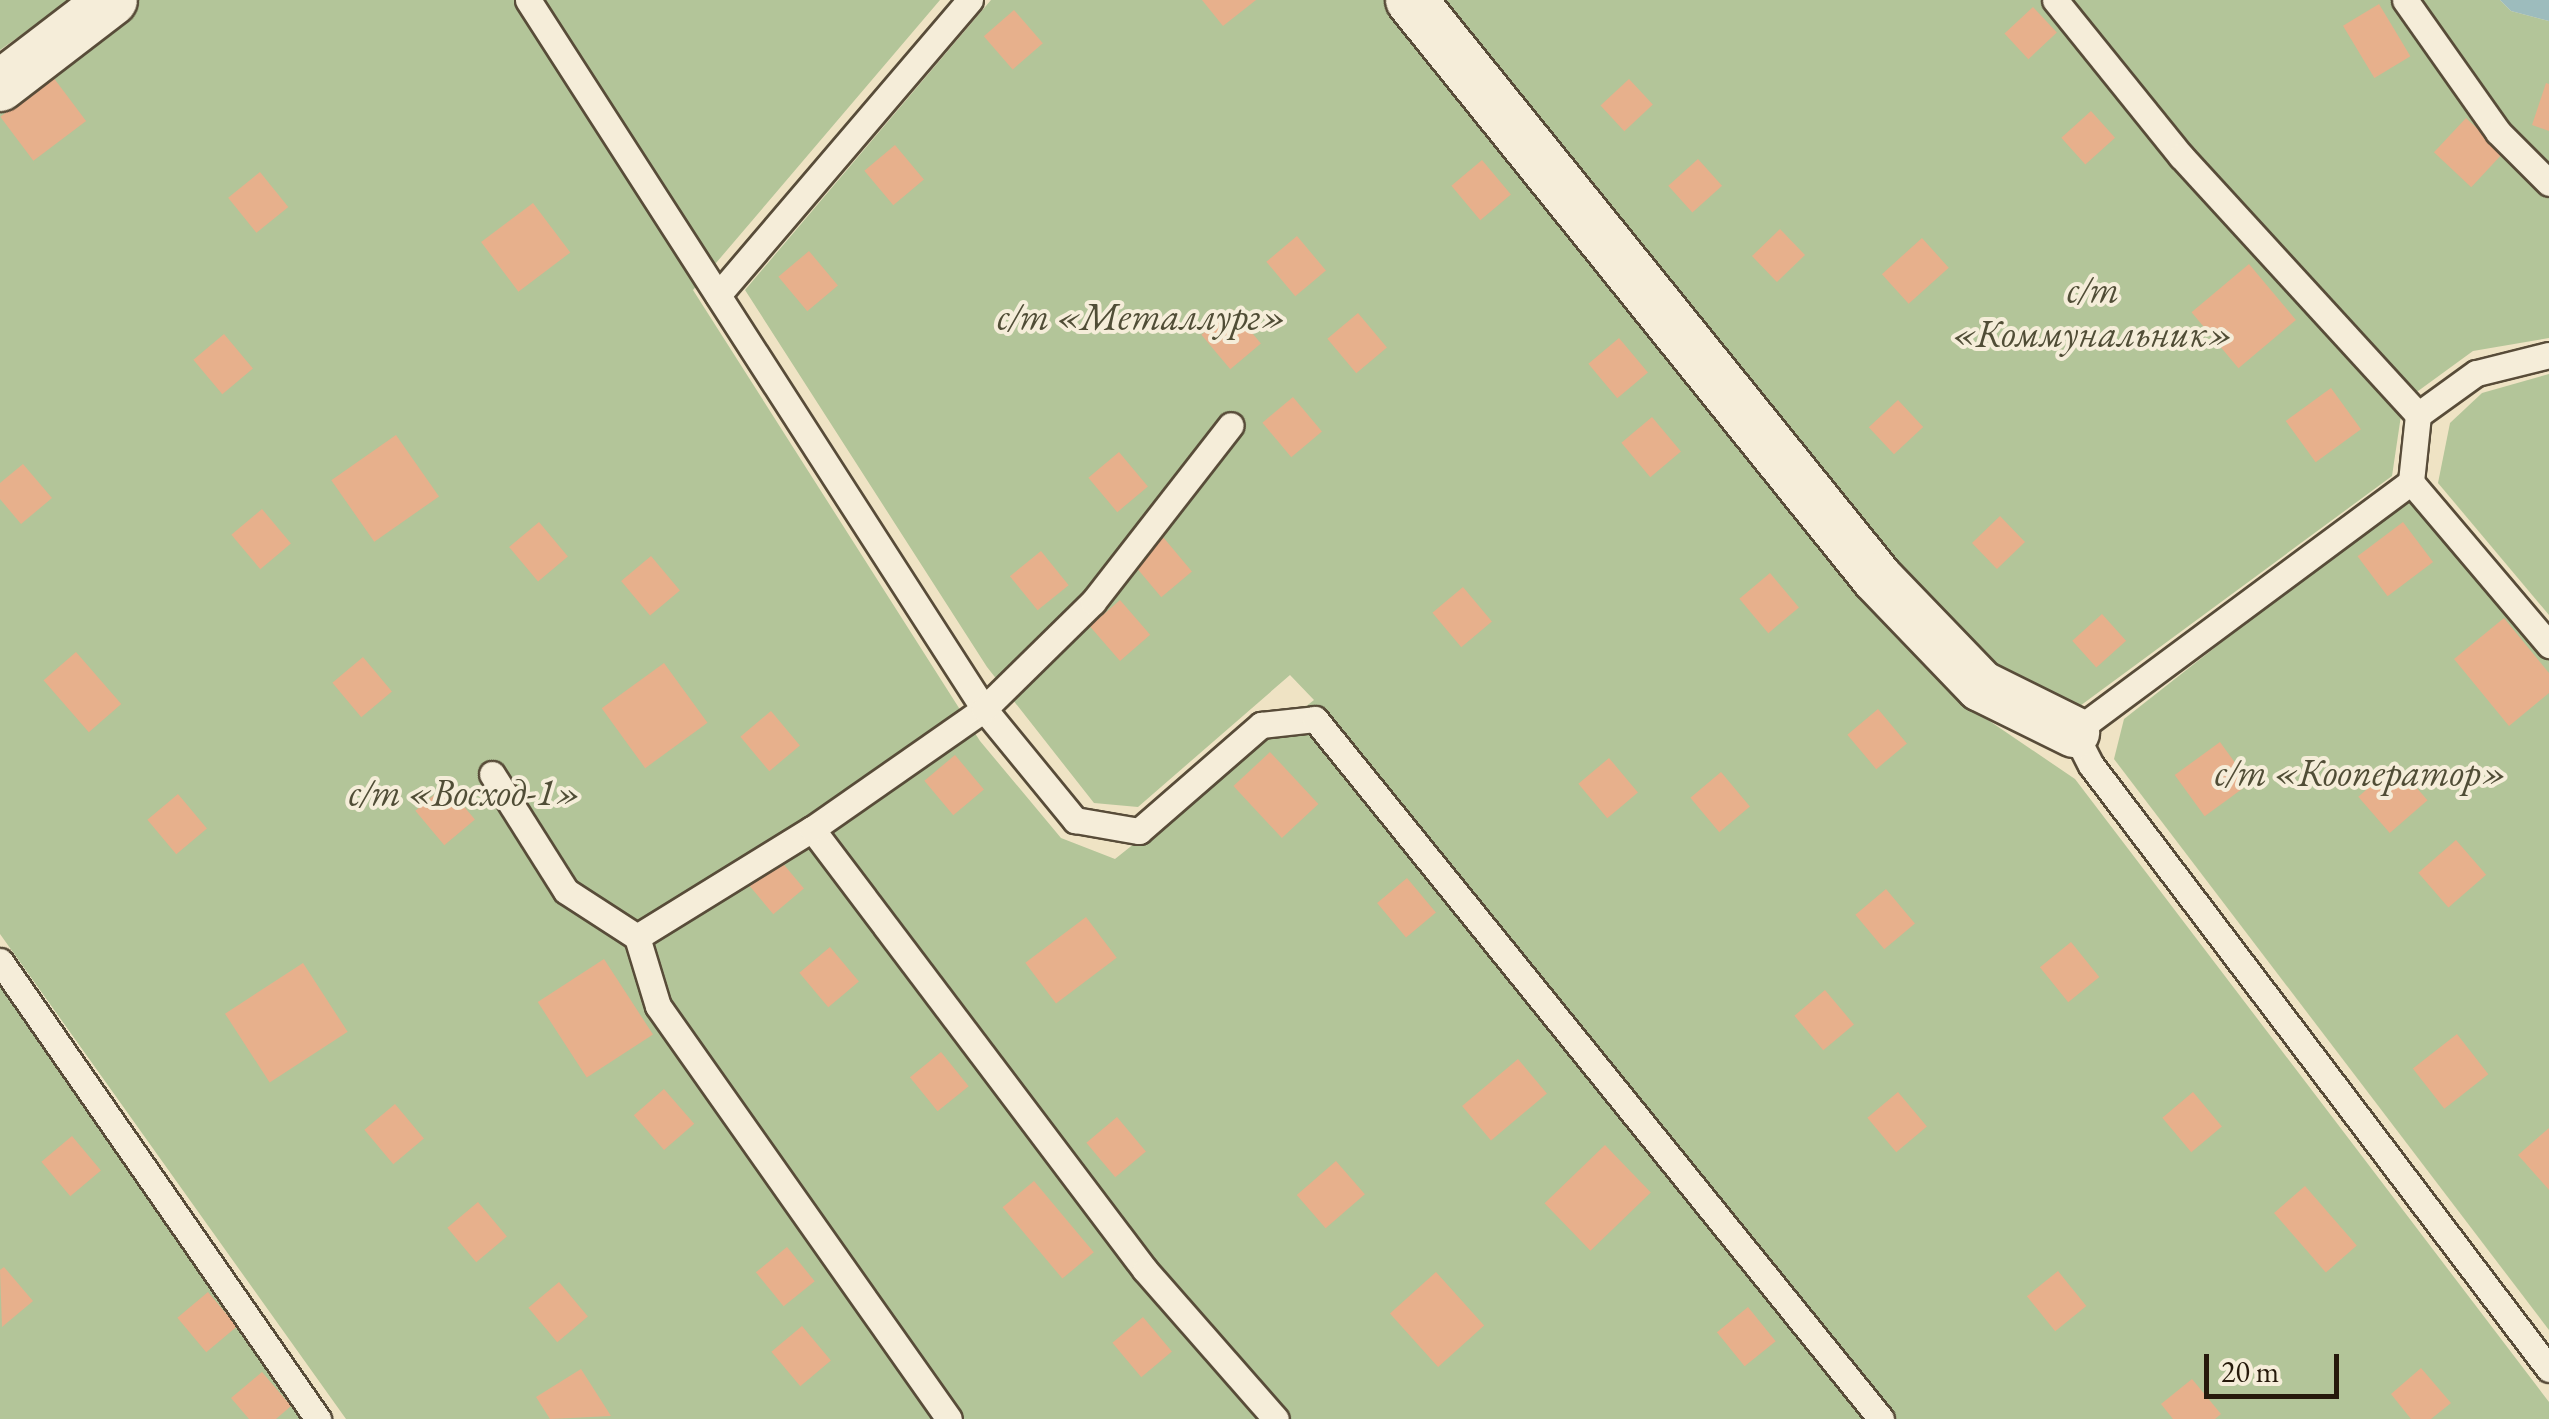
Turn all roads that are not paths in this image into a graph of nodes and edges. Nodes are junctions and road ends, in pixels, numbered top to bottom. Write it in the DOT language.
graph roads {
  1 [pos="112,0"];
  2 [pos="528,0"];
  3 [pos="970,0"];
  4 [pos="1411,0"];
  5 [pos="2055,0"];
  6 [pos="2405,0"];
  7 [pos="0,86"];
  8 [pos="2549,183"];
  9 [pos="718,296"];
  10 [pos="2549,355"];
  11 [pos="2418,415"];
  12 [pos="1231,425"];
  13 [pos="2411,482"];
  14 [pos="2549,644"];
  15 [pos="984,709"];
  16 [pos="2074,732"];
  17 [pos="492,774"];
  18 [pos="812,829"];
  19 [pos="637,938"];
  20 [pos="0,962"];
  21 [pos="2549,1369"];
  22 [pos="318,1419"];
  23 [pos="949,1419"];
  24 [pos="1276,1419"];
  25 [pos="1881,1419"];
  1 -- 7 [label="street"];
  2 -- 9 [label="lane"];
  3 -- 9 [label="lane"];
  4 -- 16 [label="street"];
  5 -- 11 [label="lane"];
  6 -- 8 [label="lane"];
  9 -- 15 [label="lane"];
  10 -- 11 [label="lane"];
  11 -- 13 [label="lane"];
  12 -- 15 [label="lane"];
  13 -- 14 [label="lane"];
  13 -- 16 [label="lane"];
  15 -- 18 [label="lane"];
  15 -- 25 [label="lane"];
  16 -- 21 [label="lane"];
  17 -- 19 [label="lane"];
  18 -- 19 [label="lane"];
  18 -- 24 [label="lane"];
  19 -- 23 [label="lane"];
  20 -- 22 [label="lane"];
}
